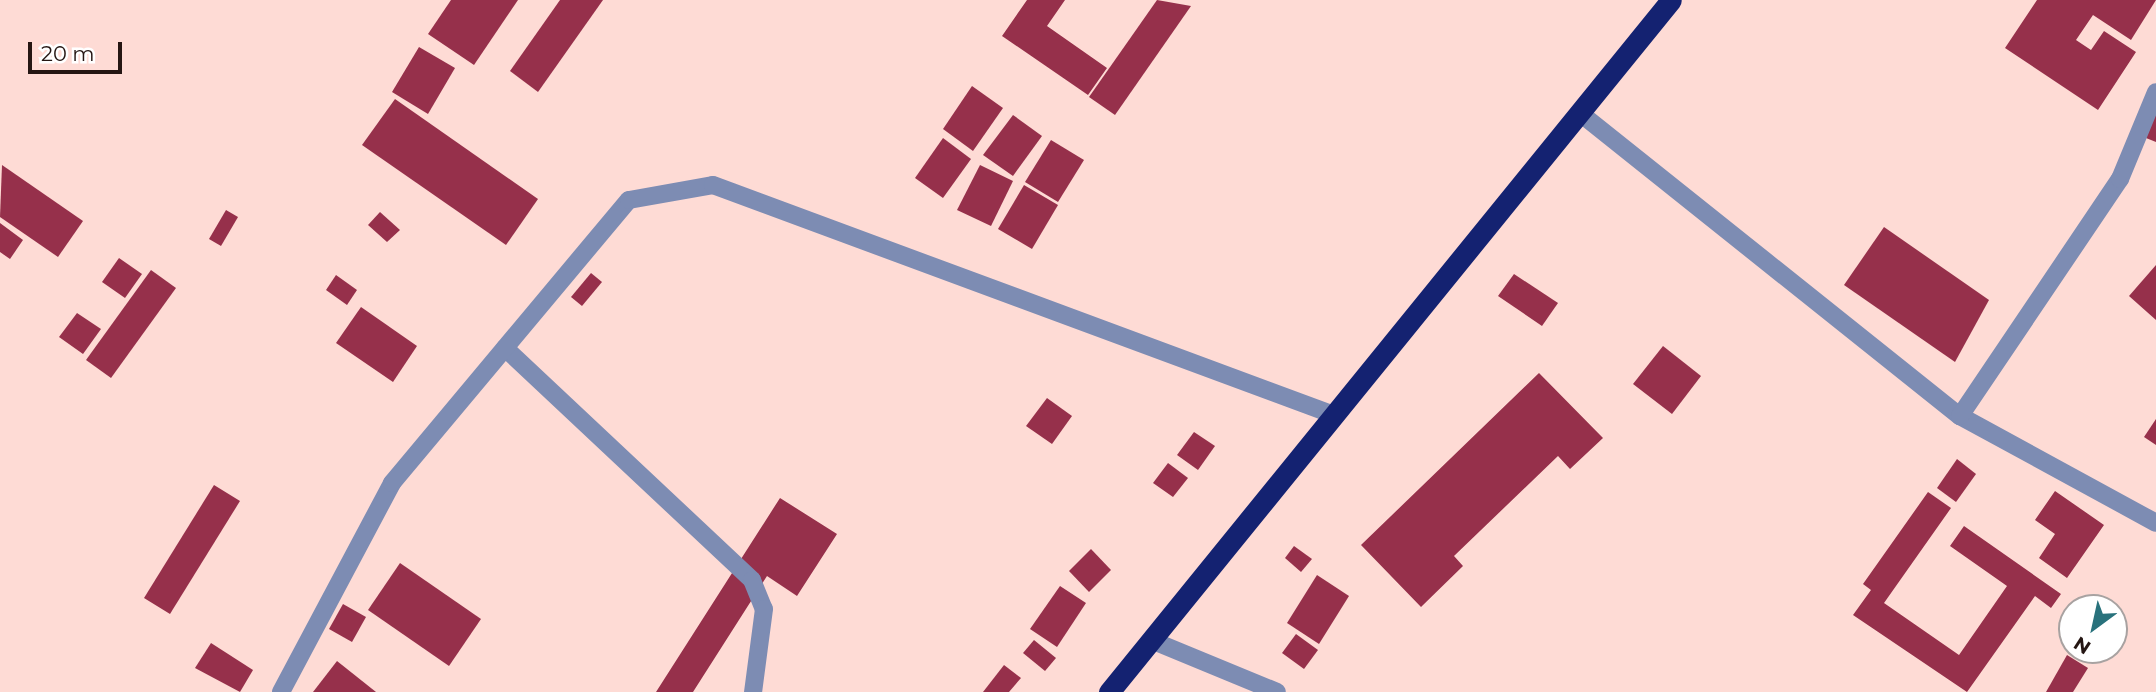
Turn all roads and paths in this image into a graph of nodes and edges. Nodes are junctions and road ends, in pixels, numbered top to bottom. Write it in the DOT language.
graph roads {
  1 [pos="1671,0"];
  2 [pos="2156,92"];
  3 [pos="1580,113"];
  4 [pos="505,348"];
  5 [pos="1334,415"];
  6 [pos="1960,415"];
  7 [pos="2156,523"];
  8 [pos="1151,640"];
  9 [pos="281,692"];
  10 [pos="753,692"];
  11 [pos="1110,692"];
  12 [pos="1277,692"];
  1 -- 3 [label="highway"];
  2 -- 6 [label="street"];
  3 -- 5 [label="highway"];
  3 -- 6 [label="street"];
  4 -- 5 [label="street"];
  4 -- 9 [label="street"];
  4 -- 10 [label="street"];
  5 -- 8 [label="highway"];
  6 -- 7 [label="street"];
  8 -- 11 [label="highway"];
  8 -- 12 [label="street"];
}
